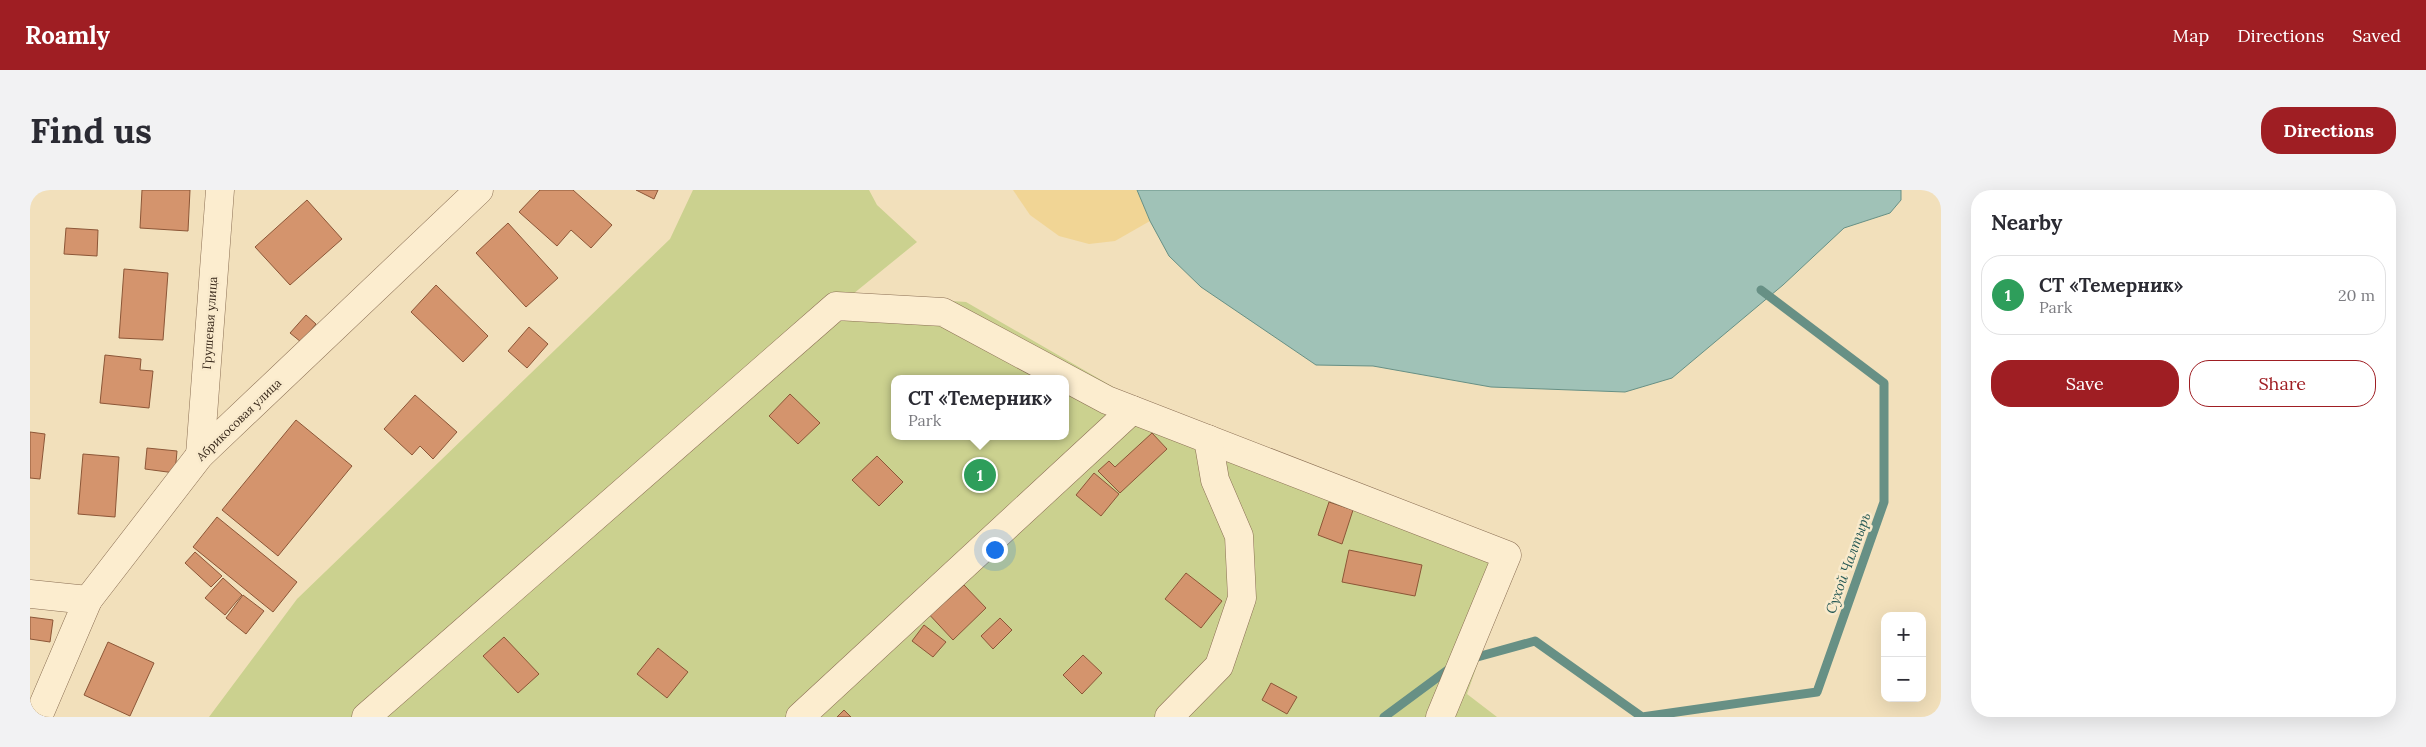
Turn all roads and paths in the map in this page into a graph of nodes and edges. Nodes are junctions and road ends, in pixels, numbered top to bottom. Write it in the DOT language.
graph roads {
  1 [pos="220,190"];
  2 [pos="479,190"];
  3 [pos="1060,375"];
  4 [pos="1069,380"];
  5 [pos="1132,410"];
  6 [pos="1208,439"];
  7 [pos="200,455"];
  8 [pos="30,594"];
  9 [pos="88,600"];
  10 [pos="38,717"];
  11 [pos="366,717"];
  12 [pos="800,717"];
  13 [pos="1169,717"];
  14 [pos="1440,717"];
  1 -- 7 [label="street, Грушевая улица"];
  2 -- 7 [label="street, Абрикосовая улица"];
  3 -- 11 [label="street"];
  4 -- 5 [label="street"];
  5 -- 6 [label="street"];
  5 -- 12 [label="street"];
  6 -- 13 [label="street"];
  6 -- 14 [label="street"];
  7 -- 9 [label="street, Абрикосовая улица"];
  8 -- 9 [label="street"];
  9 -- 10 [label="street, Абрикосовая улица"];
}
